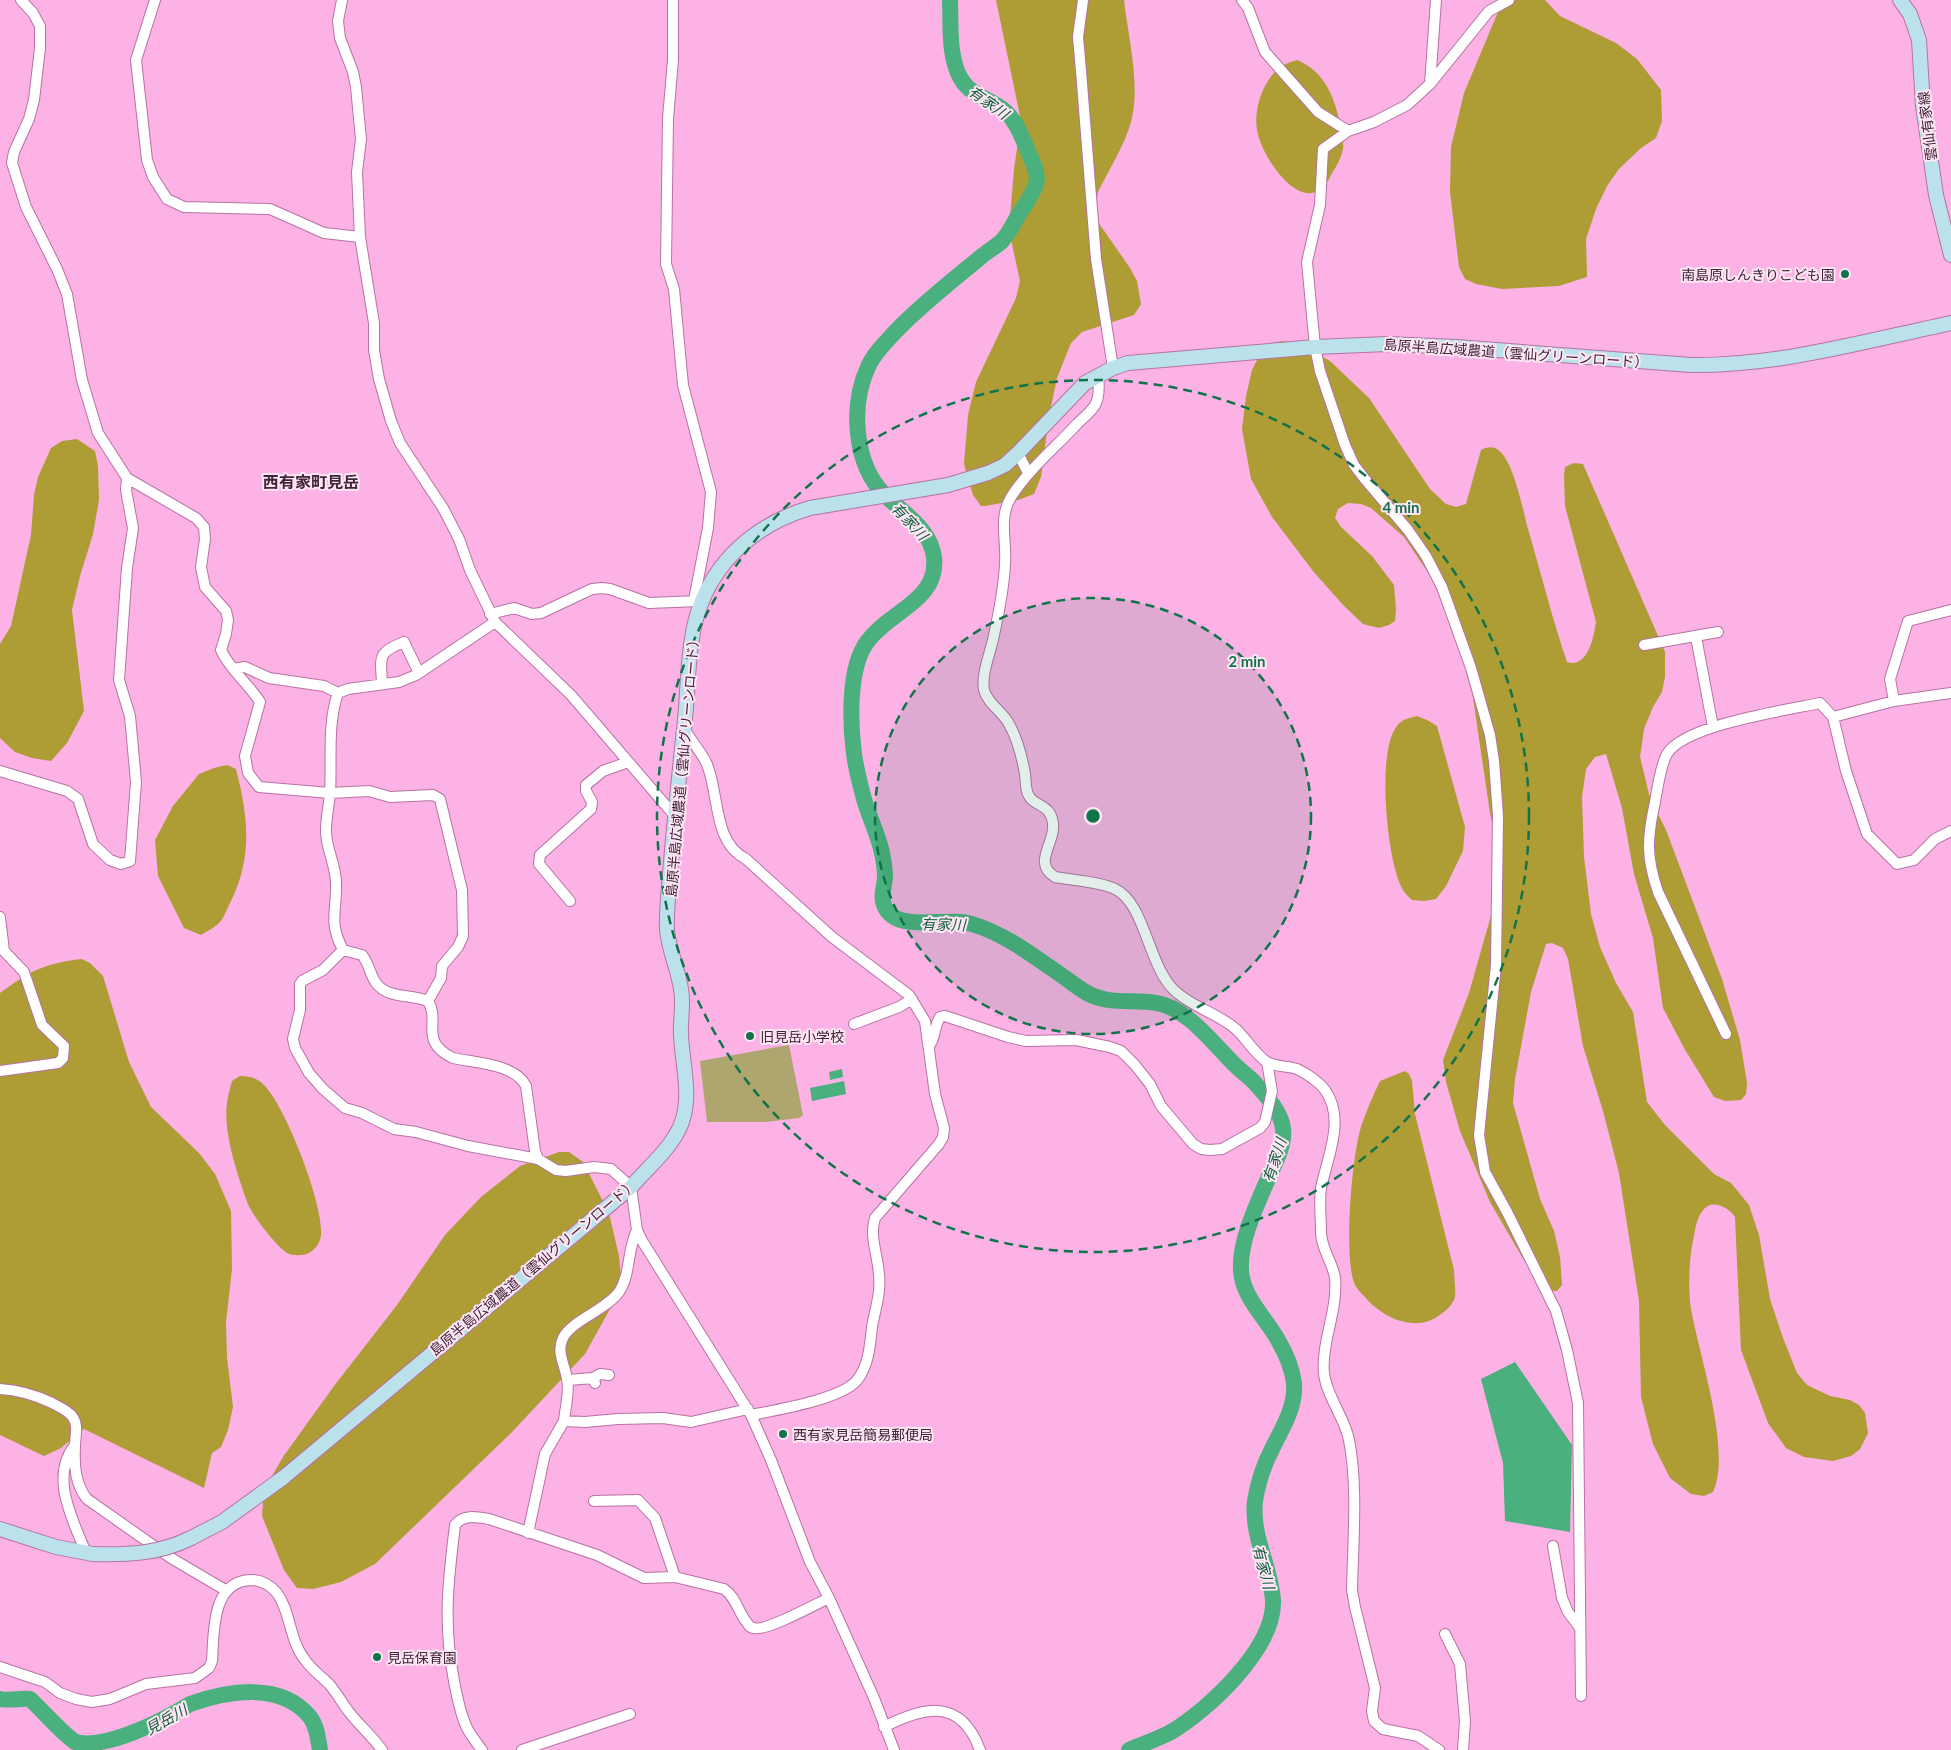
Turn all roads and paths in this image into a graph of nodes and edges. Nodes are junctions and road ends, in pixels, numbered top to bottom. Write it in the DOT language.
graph roads {
  1 [pos="21,0"];
  2 [pos="155,0"];
  3 [pos="342,0"];
  4 [pos="673,0"];
  5 [pos="1083,0"];
  6 [pos="1242,0"];
  7 [pos="1436,0"];
  8 [pos="1509,0"];
  9 [pos="1900,0"];
  10 [pos="1430,84"];
  11 [pos="1348,131"];
  12 [pos="360,237"];
  13 [pos="1951,256"];
  14 [pos="1951,323"];
  15 [pos="1315,347"];
  16 [pos="1112,368"];
  17 [pos="1098,375"];
  18 [pos="1018,453"];
  19 [pos="1028,473"];
  20 [pos="127,478"];
  21 [pos="698,601"];
  22 [pos="1951,610"];
  23 [pos="493,618"];
  24 [pos="1718,632"];
  25 [pos="1696,637"];
  26 [pos="1644,645"];
  27 [pos="232,669"];
  28 [pos="419,673"];
  29 [pos="382,684"];
  30 [pos="1951,693"];
  31 [pos="338,694"];
  32 [pos="1894,701"];
  33 [pos="1833,717"];
  34 [pos="1713,727"];
  35 [pos="684,729"];
  36 [pos="628,762"];
  37 [pos="0,771"];
  38 [pos="330,793"];
  39 [pos="674,814"];
  40 [pos="1951,831"];
  41 [pos="570,901"];
  42 [pos="0,917"];
  43 [pos="343,950"];
  44 [pos="912,999"];
  45 [pos="428,1001"];
  46 [pos="854,1024"];
  47 [pos="1726,1034"];
  48 [pos="929,1046"];
  49 [pos="1267,1062"];
  50 [pos="0,1071"];
  51 [pos="538,1159"];
  52 [pos="630,1188"];
  53 [pos="637,1230"];
  54 [pos="609,1375"];
  55 [pos="568,1380"];
  56 [pos="0,1389"];
  57 [pos="749,1412"];
  58 [pos="564,1421"];
  59 [pos="75,1445"];
  60 [pos="594,1501"];
  61 [pos="0,1529"];
  62 [pos="528,1533"];
  63 [pos="1553,1546"];
  64 [pos="89,1554"];
  65 [pos="675,1577"];
  66 [pos="227,1591"];
  67 [pos="829,1598"];
  68 [pos="1580,1628"];
  69 [pos="1445,1634"];
  70 [pos="0,1667"];
  71 [pos="1581,1696"];
  72 [pos="630,1714"];
  73 [pos="884,1727"];
  74 [pos="382,1750"];
  75 [pos="482,1750"];
  76 [pos="522,1750"];
  77 [pos="894,1750"];
  78 [pos="980,1750"];
  79 [pos="1440,1750"];
  80 [pos="1463,1750"];
  1 -- 20 [label="street"];
  2 -- 12 [label="street"];
  3 -- 12 [label="street"];
  4 -- 21 [label="street"];
  5 -- 16 [label="street"];
  6 -- 11 [label="street"];
  7 -- 10 [label="street"];
  8 -- 10 [label="street"];
  9 -- 13 [label="street, 雲仙有家線"];
  10 -- 11 [label="street"];
  11 -- 15 [label="street"];
  12 -- 23 [label="street"];
  14 -- 15 [label="street, 島原半島広域農道（雲仙グリーンロード）"];
  15 -- 16 [label="street, 島原半島広域農道（雲仙グリーンロード）"];
  15 -- 68 [label="street"];
  16 -- 17 [label="street, 島原半島広域農道（雲仙グリーンロード）"];
  17 -- 18 [label="street, 島原半島広域農道（雲仙グリーンロード）"];
  17 -- 19 [label="street"];
  18 -- 19 [label="street"];
  18 -- 21 [label="street, 島原半島広域農道（雲仙グリーンロード）"];
  19 -- 49 [label="street"];
  20 -- 27 [label="street"];
  20 -- 37 [label="street"];
  21 -- 23 [label="street"];
  21 -- 35 [label="street, 島原半島広域農道（雲仙グリーンロード）"];
  22 -- 32 [label="street"];
  23 -- 28 [label="street"];
  23 -- 36 [label="street"];
  24 -- 25 [label="street"];
  25 -- 26 [label="street"];
  25 -- 34 [label="street"];
  27 -- 31 [label="street"];
  27 -- 38 [label="street"];
  28 -- 29 [label="street"];
  28 -- 29 [label="street"];
  29 -- 31 [label="street"];
  30 -- 32 [label="street"];
  31 -- 38 [label="street"];
  32 -- 33 [label="street"];
  33 -- 34 [label="street"];
  33 -- 40 [label="street"];
  34 -- 47 [label="street"];
  35 -- 39 [label="street, 島原半島広域農道（雲仙グリーンロード）"];
  35 -- 44 [label="street"];
  36 -- 39 [label="street"];
  36 -- 41 [label="street"];
  38 -- 43 [label="street"];
  38 -- 45 [label="street"];
  39 -- 52 [label="street, 島原半島広域農道（雲仙グリーンロード）"];
  42 -- 50 [label="street"];
  43 -- 45 [label="street"];
  43 -- 51 [label="street"];
  44 -- 46 [label="street"];
  44 -- 48 [label="street"];
  45 -- 51 [label="street"];
  48 -- 49 [label="street"];
  48 -- 57 [label="street"];
  49 -- 79 [label="street"];
  51 -- 52 [label="street"];
  52 -- 53 [label="street"];
  52 -- 64 [label="street, 島原半島広域農道（雲仙グリーンロード）, bridge"];
  53 -- 55 [label="street"];
  53 -- 57 [label="street"];
  54 -- 55 [label="street"];
  55 -- 58 [label="street"];
  56 -- 59 [label="street"];
  57 -- 58 [label="street"];
  57 -- 67 [label="street"];
  58 -- 62 [label="street"];
  59 -- 64 [label="street"];
  59 -- 66 [label="street"];
  60 -- 65 [label="street"];
  61 -- 64 [label="street, 島原半島広域農道（雲仙グリーンロード）"];
  62 -- 65 [label="street"];
  62 -- 75 [label="street"];
  63 -- 68 [label="street"];
  65 -- 67 [label="street"];
  66 -- 70 [label="street"];
  66 -- 74 [label="street"];
  67 -- 73 [label="street"];
  68 -- 71 [label="street"];
  69 -- 80 [label="street"];
  72 -- 76 [label="street"];
  73 -- 77 [label="street"];
  73 -- 78 [label="street"];
}
